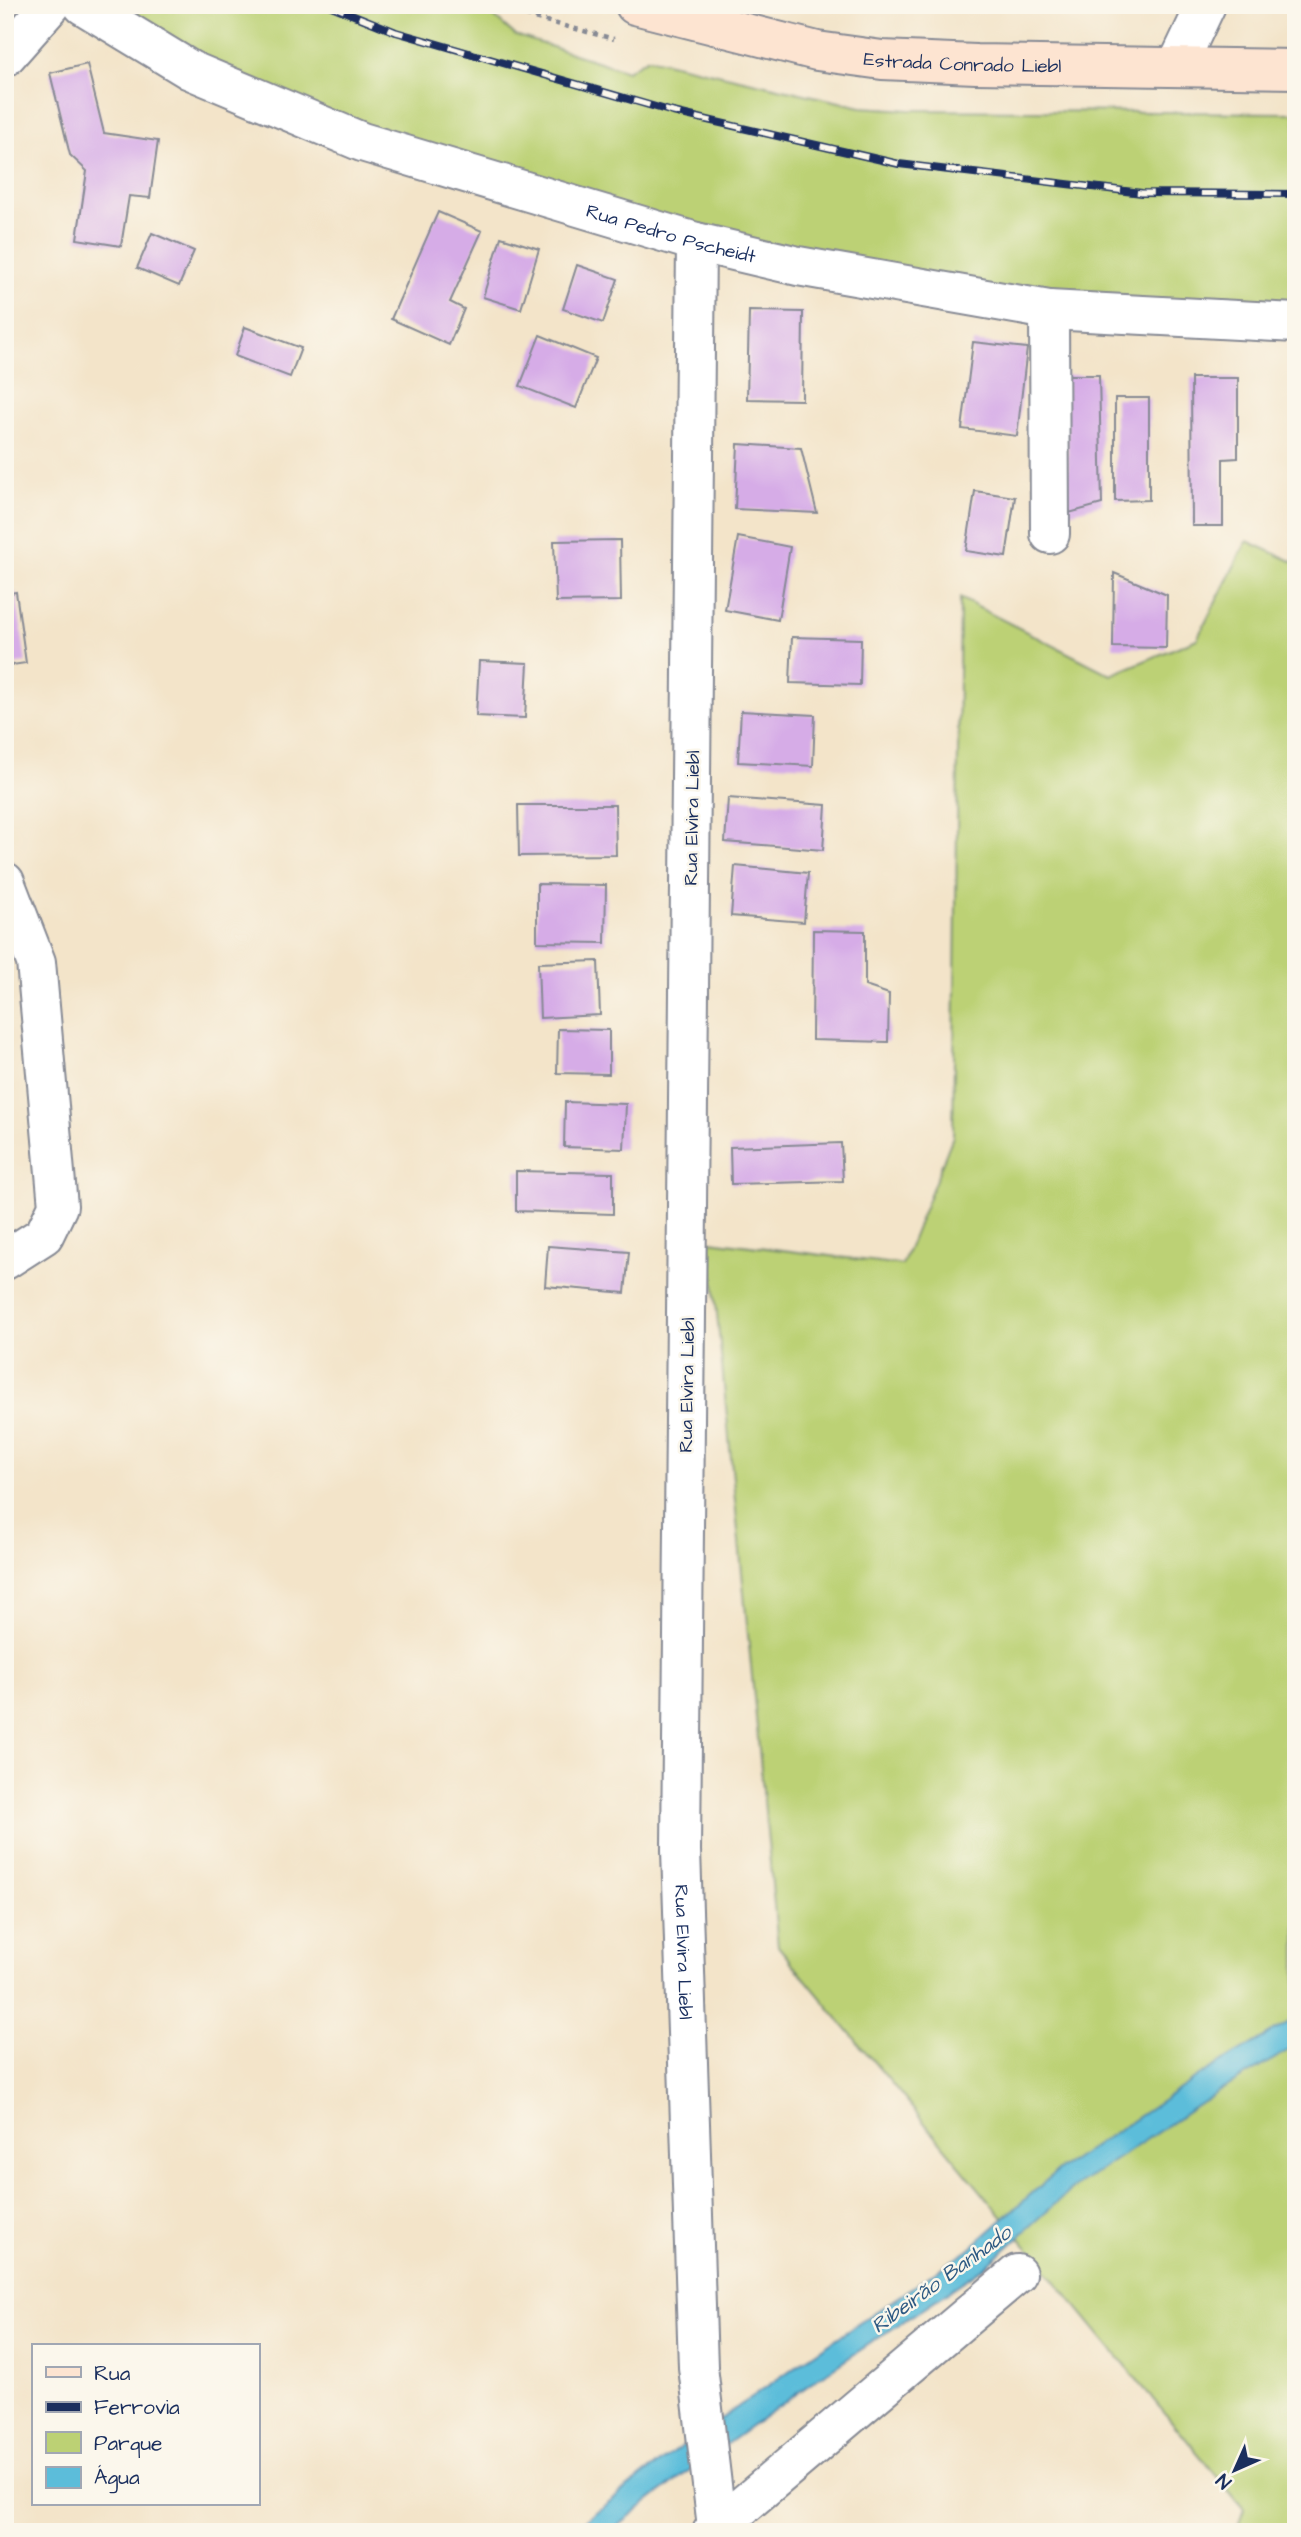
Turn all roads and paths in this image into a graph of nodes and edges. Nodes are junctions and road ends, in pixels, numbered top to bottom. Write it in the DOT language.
graph roads {
  1 [pos="51,5"];
  2 [pos="83,5"];
  3 [pos="1206,5"];
  4 [pos="638,6"];
  5 [pos="6,55"];
  6 [pos="1177,66"];
  7 [pos="1296,69"];
  8 [pos="696,242"];
  9 [pos="1049,310"];
  10 [pos="1296,323"];
  11 [pos="1050,534"];
  12 [pos="5,882"];
  13 [pos="5,1260"];
  14 [pos="1017,2274"];
  15 [pos="715,2529"];
  1 -- 5 [label="street"];
  2 -- 8 [label="street, Rua Pedro Pscheidt"];
  3 -- 6 [label="street"];
  4 -- 6 [label="main road, Estrada Conrado Liebl"];
  6 -- 7 [label="main road, Estrada Conrado Liebl"];
  8 -- 9 [label="street, Rua Pedro Pscheidt"];
  8 -- 15 [label="street, Rua Elvira Liebl"];
  9 -- 10 [label="street, Rua Pedro Pscheidt"];
  9 -- 11 [label="street"];
  12 -- 13 [label="street"];
  14 -- 15 [label="street"];
}
